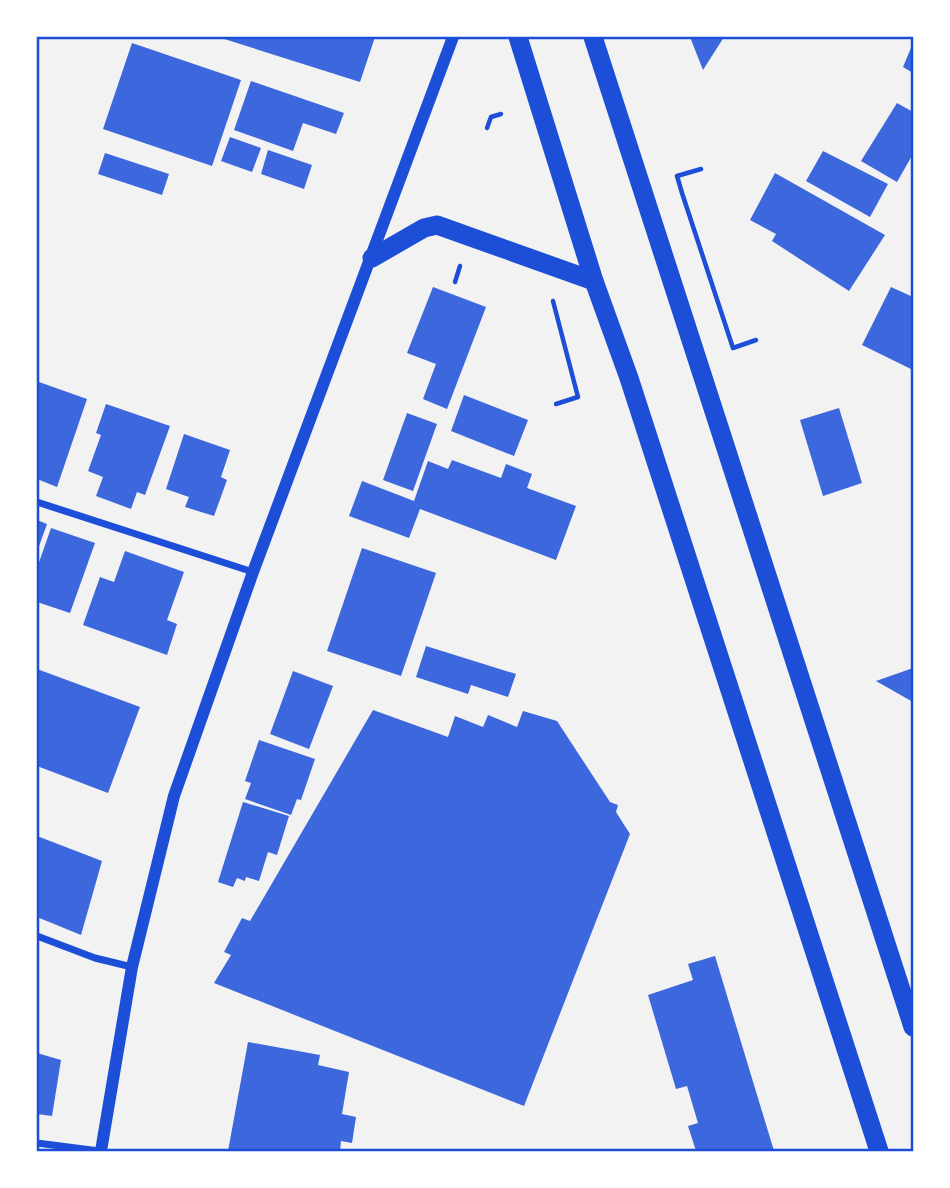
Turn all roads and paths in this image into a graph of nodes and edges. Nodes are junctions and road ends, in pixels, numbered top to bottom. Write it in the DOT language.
graph roads {
  1 [pos="453,37"];
  2 [pos="518,37"];
  3 [pos="593,37"];
  4 [pos="501,114"];
  5 [pos="487,128"];
  6 [pos="701,169"];
  7 [pos="372,258"];
  8 [pos="594,281"];
  9 [pos="557,312"];
  10 [pos="756,340"];
  11 [pos="556,404"];
  12 [pos="37,502"];
  13 [pos="253,572"];
  14 [pos="37,936"];
  15 [pos="132,967"];
  16 [pos="913,1027"];
  17 [pos="37,1143"];
  18 [pos="100,1151"];
  19 [pos="879,1151"];
  1 -- 7 [label="street"];
  2 -- 8 [label="highway"];
  3 -- 16 [label="highway"];
  4 -- 5 [label="path"];
  6 -- 10 [label="path"];
  7 -- 8 [label="highway"];
  7 -- 13 [label="street"];
  8 -- 19 [label="highway"];
  9 -- 11 [label="path"];
  12 -- 13 [label="street"];
  13 -- 15 [label="street"];
  14 -- 15 [label="street"];
  15 -- 18 [label="street"];
  17 -- 18 [label="street"];
}
